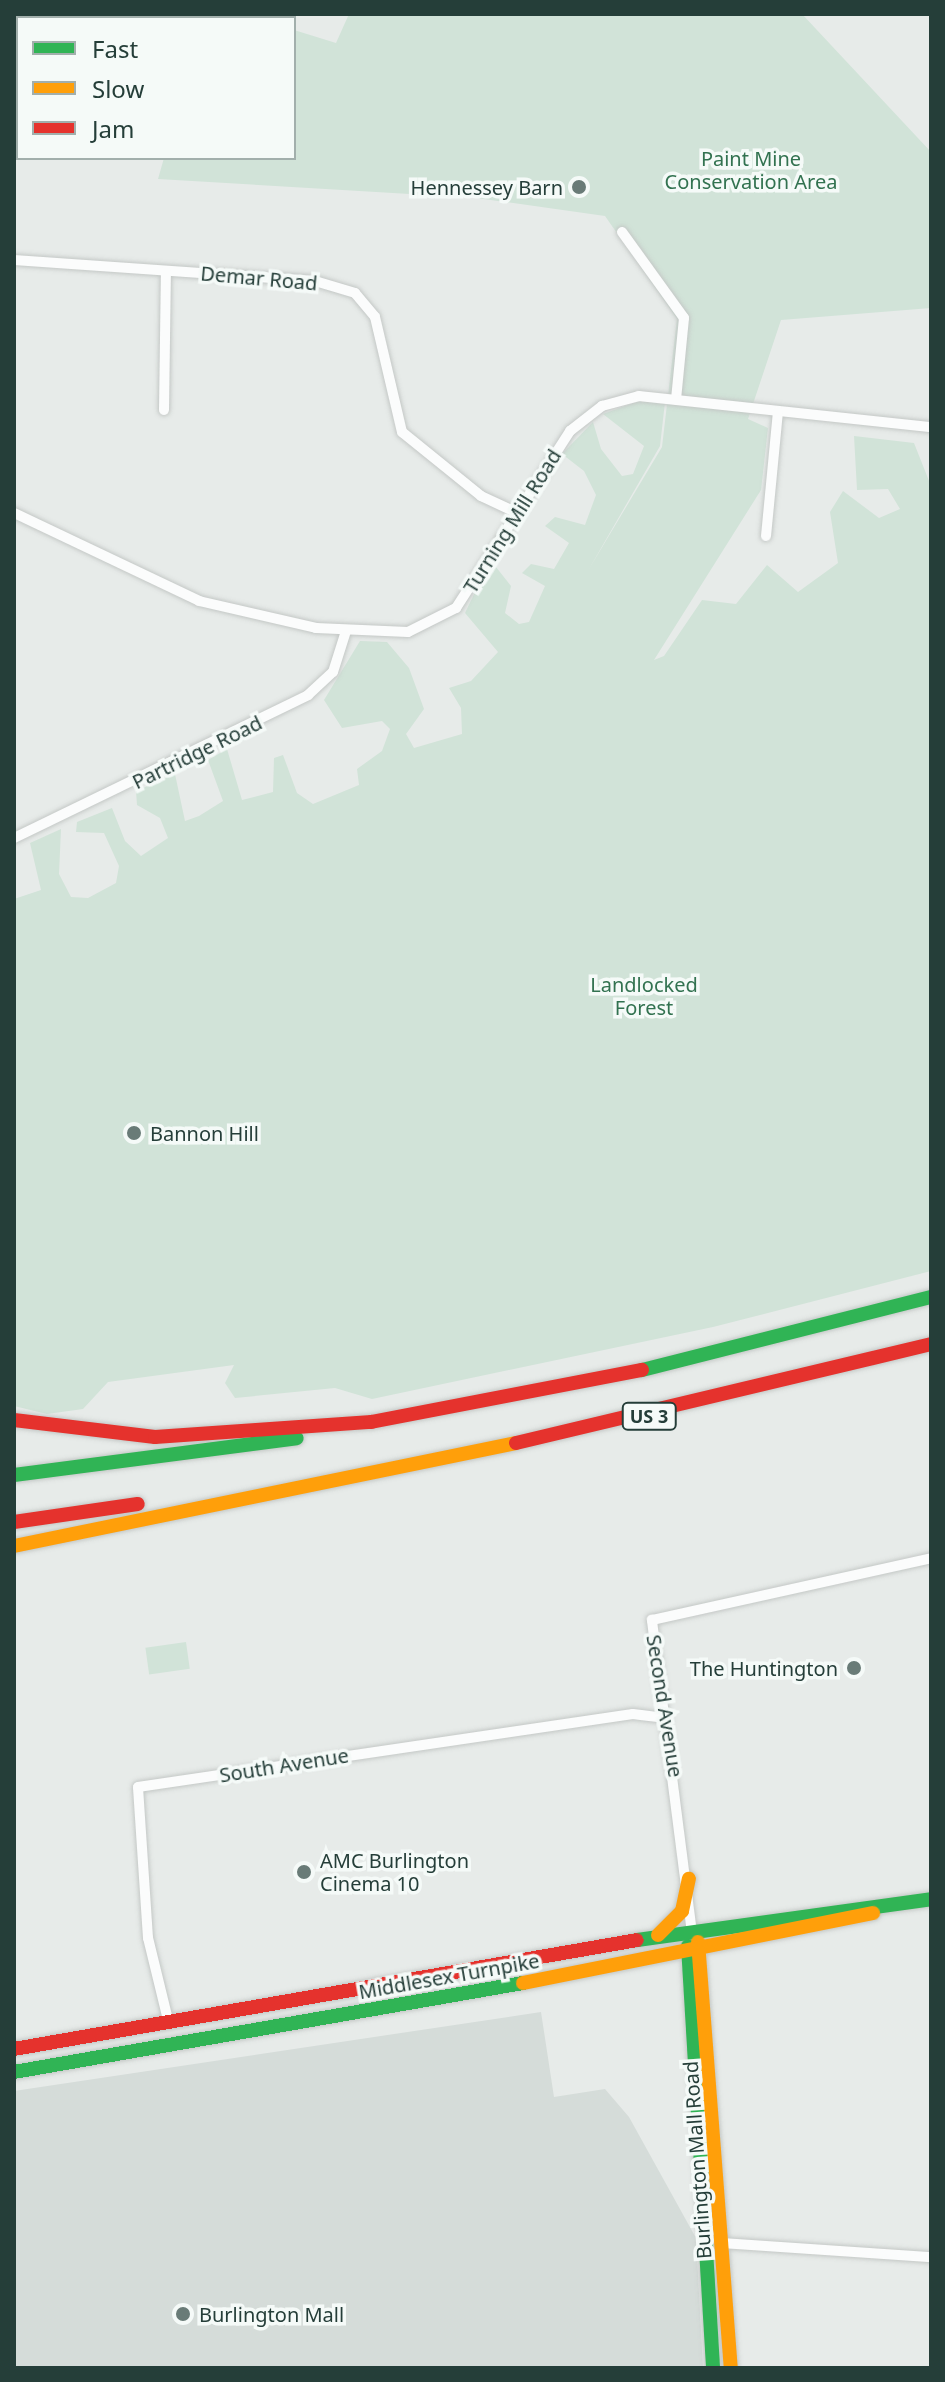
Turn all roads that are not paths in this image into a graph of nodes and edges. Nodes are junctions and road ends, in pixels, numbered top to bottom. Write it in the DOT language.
graph roads {
  1 [pos="622,232"];
  2 [pos="14,260"];
  3 [pos="166,271"];
  4 [pos="676,400"];
  5 [pos="164,410"];
  6 [pos="778,412"];
  7 [pos="931,427"];
  8 [pos="14,513"];
  9 [pos="517,513"];
  10 [pos="766,536"];
  11 [pos="346,631"];
  12 [pos="14,838"];
  13 [pos="931,1297"];
  14 [pos="931,1344"];
  15 [pos="14,1420"];
  16 [pos="371,1422"];
  17 [pos="364,1472"];
  18 [pos="14,1475"];
  19 [pos="14,1522"];
  20 [pos="14,1546"];
  21 [pos="931,1558"];
  22 [pos="667,1718"];
  23 [pos="689,1879"];
  24 [pos="931,1899"];
  25 [pos="889,1907"];
  26 [pos="692,1933"];
  27 [pos="646,1939"];
  28 [pos="702,1950"];
  29 [pos="686,1953"];
  30 [pos="169,2024"];
  31 [pos="156,2048"];
  32 [pos="14,2049"];
  33 [pos="14,2072"];
  34 [pos="705,2242"];
  35 [pos="723,2243"];
  36 [pos="931,2257"];
  37 [pos="713,2368"];
  38 [pos="731,2368"];
  1 -- 4 [label="street"];
  2 -- 3 [label="street, Demar Road"];
  3 -- 5 [label="street"];
  3 -- 9 [label="street, Demar Road"];
  4 -- 6 [label="street, Turning Mill Road"];
  4 -- 9 [label="street, Turning Mill Road"];
  6 -- 7 [label="street, Turning Mill Road"];
  6 -- 10 [label="street"];
  8 -- 11 [label="street, Turning Mill Road"];
  9 -- 11 [label="street, Turning Mill Road"];
  11 -- 12 [label="street, Partridge Road"];
  13 -- 16 [label="main road, US 3"];
  14 -- 17 [label="main road, US 3"];
  15 -- 16 [label="main road"];
  16 -- 18 [label="main road, US 3"];
  17 -- 19 [label="main road"];
  17 -- 20 [label="main road, US 3"];
  21 -- 22 [label="street, Second Avenue"];
  22 -- 23 [label="street, Second Avenue"];
  22 -- 30 [label="street, South Avenue"];
  23 -- 26 [label="street, Second Avenue"];
  23 -- 27 [label="main road"];
  24 -- 25 [label="main road, Middlesex Turnpike"];
  25 -- 26 [label="main road, Middlesex Turnpike"];
  25 -- 28 [label="main road, Middlesex Turnpike"];
  26 -- 27 [label="main road, Middlesex Turnpike"];
  26 -- 28 [label="main road"];
  26 -- 29 [label="main road"];
  27 -- 30 [label="main road, Middlesex Turnpike"];
  28 -- 29 [label="main road, Middlesex Turnpike"];
  28 -- 35 [label="main road, Burlington Mall Road"];
  29 -- 31 [label="main road, Middlesex Turnpike"];
  29 -- 34 [label="main road, Burlington Mall Road"];
  30 -- 31 [label="main road"];
  30 -- 32 [label="main road, Middlesex Turnpike"];
  31 -- 33 [label="main road, Middlesex Turnpike"];
  34 -- 35 [label="main road"];
  34 -- 37 [label="main road, Burlington Mall Road"];
  35 -- 36 [label="street"];
  35 -- 38 [label="main road, Burlington Mall Road"];
}
